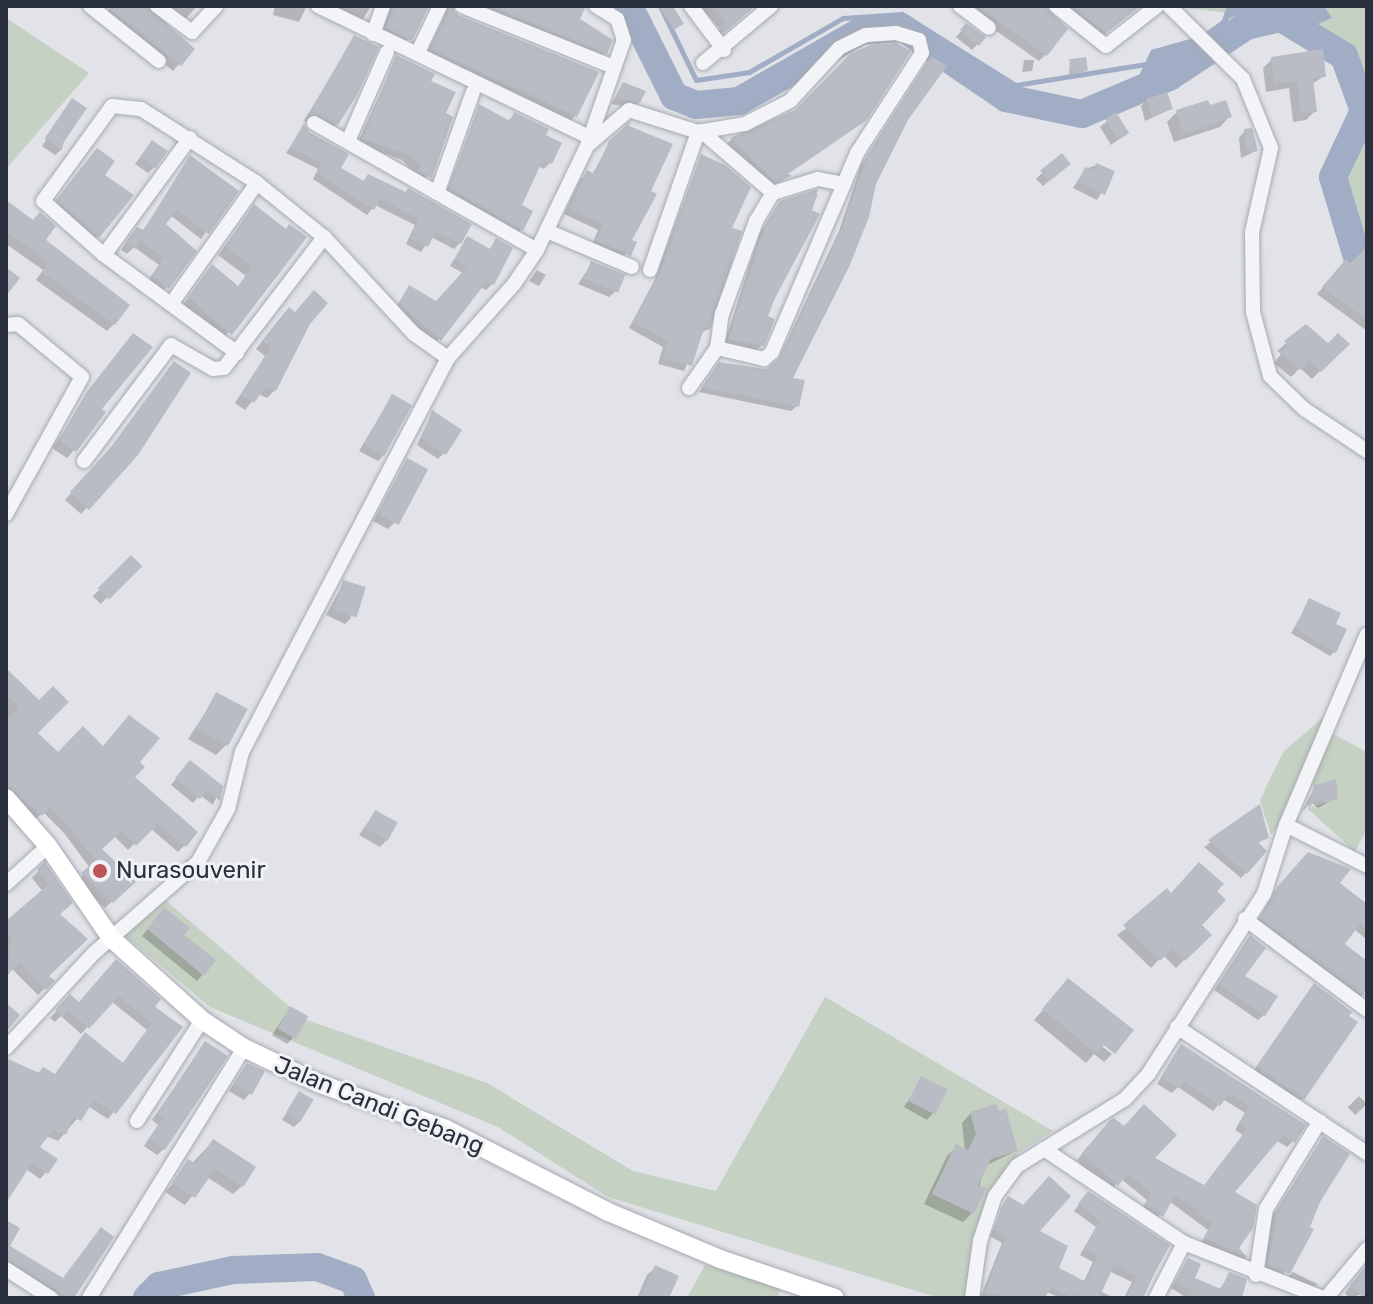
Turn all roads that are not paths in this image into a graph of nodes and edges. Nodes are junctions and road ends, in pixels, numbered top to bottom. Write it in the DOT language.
graph roads {
  1 [pos="90,6"];
  2 [pos="157,6"];
  3 [pos="216,6"];
  4 [pos="318,6"];
  5 [pos="383,6"];
  6 [pos="440,6"];
  7 [pos="462,6"];
  8 [pos="596,6"];
  9 [pos="691,6"];
  10 [pos="771,6"];
  11 [pos="960,6"];
  12 [pos="1056,6"];
  13 [pos="1157,6"];
  14 [pos="1169,6"];
  15 [pos="989,28"];
  16 [pos="373,34"];
  17 [pos="724,50"];
  18 [pos="387,52"];
  19 [pos="417,54"];
  20 [pos="159,61"];
  21 [pos="703,63"];
  22 [pos="614,67"];
  23 [pos="473,92"];
  24 [pos="314,123"];
  25 [pos="700,132"];
  26 [pos="190,138"];
  27 [pos="348,141"];
  28 [pos="589,142"];
  29 [pos="257,183"];
  30 [pos="844,184"];
  31 [pos="437,193"];
  32 [pos="773,193"];
  33 [pos="547,231"];
  34 [pos="324,237"];
  35 [pos="537,250"];
  36 [pos="104,255"];
  37 [pos="632,267"];
  38 [pos="650,270"];
  39 [pos="171,304"];
  40 [pos="6,325"];
  41 [pos="717,348"];
  42 [pos="237,353"];
  43 [pos="448,358"];
  44 [pos="689,388"];
  45 [pos="1367,451"];
  46 [pos="84,461"];
  47 [pos="6,514"];
  48 [pos="1367,634"];
  49 [pos="6,798"];
  50 [pos="1286,825"];
  51 [pos="48,846"];
  52 [pos="1367,866"];
  53 [pos="6,884"];
  54 [pos="1245,919"];
  55 [pos="111,938"];
  56 [pos="1367,1010"];
  57 [pos="202,1020"];
  58 [pos="1177,1027"];
  59 [pos="6,1048"];
  60 [pos="244,1048"];
  61 [pos="137,1121"];
  62 [pos="1320,1121"];
  63 [pos="1044,1149"];
  64 [pos="1367,1153"];
  65 [pos="1184,1243"];
  66 [pos="1367,1249"];
  67 [pos="6,1269"];
  68 [pos="1256,1275"];
  69 [pos="51,1298"];
  70 [pos="89,1298"];
  71 [pos="835,1298"];
  72 [pos="972,1298"];
  73 [pos="1156,1298"];
  74 [pos="1324,1298"];
  1 -- 20 [label="street"];
  2 -- 3 [label="street"];
  4 -- 16 [label="street"];
  5 -- 16 [label="street"];
  6 -- 19 [label="street"];
  7 -- 22 [label="street"];
  8 -- 22 [label="street"];
  9 -- 17 [label="street"];
  10 -- 17 [label="street"];
  11 -- 15 [label="street"];
  12 -- 13 [label="street"];
  14 -- 45 [label="street"];
  16 -- 19 [label="street"];
  17 -- 21 [label="street"];
  18 -- 27 [label="street"];
  19 -- 28 [label="street"];
  22 -- 28 [label="street"];
  23 -- 31 [label="street"];
  24 -- 27 [label="street"];
  25 -- 28 [label="street"];
  25 -- 30 [label="street"];
  25 -- 32 [label="street"];
  25 -- 38 [label="street"];
  26 -- 29 [label="street"];
  26 -- 36 [label="street"];
  26 -- 36 [label="street"];
  27 -- 31 [label="street"];
  28 -- 33 [label="street"];
  29 -- 34 [label="street"];
  29 -- 39 [label="street"];
  30 -- 32 [label="street"];
  30 -- 41 [label="street"];
  31 -- 35 [label="street"];
  32 -- 41 [label="street"];
  33 -- 35 [label="street"];
  33 -- 37 [label="street"];
  34 -- 42 [label="street"];
  34 -- 43 [label="street"];
  35 -- 43 [label="street"];
  36 -- 39 [label="street"];
  39 -- 42 [label="street"];
  40 -- 47 [label="street"];
  41 -- 44 [label="street"];
  42 -- 46 [label="street"];
  43 -- 55 [label="street"];
  48 -- 50 [label="street"];
  49 -- 51 [label="main road, Jalan Candi Gebang"];
  50 -- 52 [label="street"];
  50 -- 54 [label="street"];
  51 -- 53 [label="street"];
  51 -- 55 [label="main road, Jalan Candi Gebang"];
  54 -- 56 [label="street"];
  54 -- 58 [label="street"];
  55 -- 57 [label="main road, Jalan Candi Gebang"];
  55 -- 59 [label="street"];
  57 -- 60 [label="main road, Jalan Candi Gebang"];
  57 -- 61 [label="street"];
  58 -- 62 [label="street"];
  58 -- 63 [label="street"];
  60 -- 70 [label="street"];
  60 -- 71 [label="main road, Jalan Candi Gebang"];
  62 -- 64 [label="street"];
  62 -- 68 [label="street"];
  63 -- 65 [label="street"];
  63 -- 72 [label="street"];
  65 -- 68 [label="street"];
  65 -- 73 [label="street"];
  66 -- 74 [label="street"];
  67 -- 69 [label="street"];
  68 -- 74 [label="street"];
}
